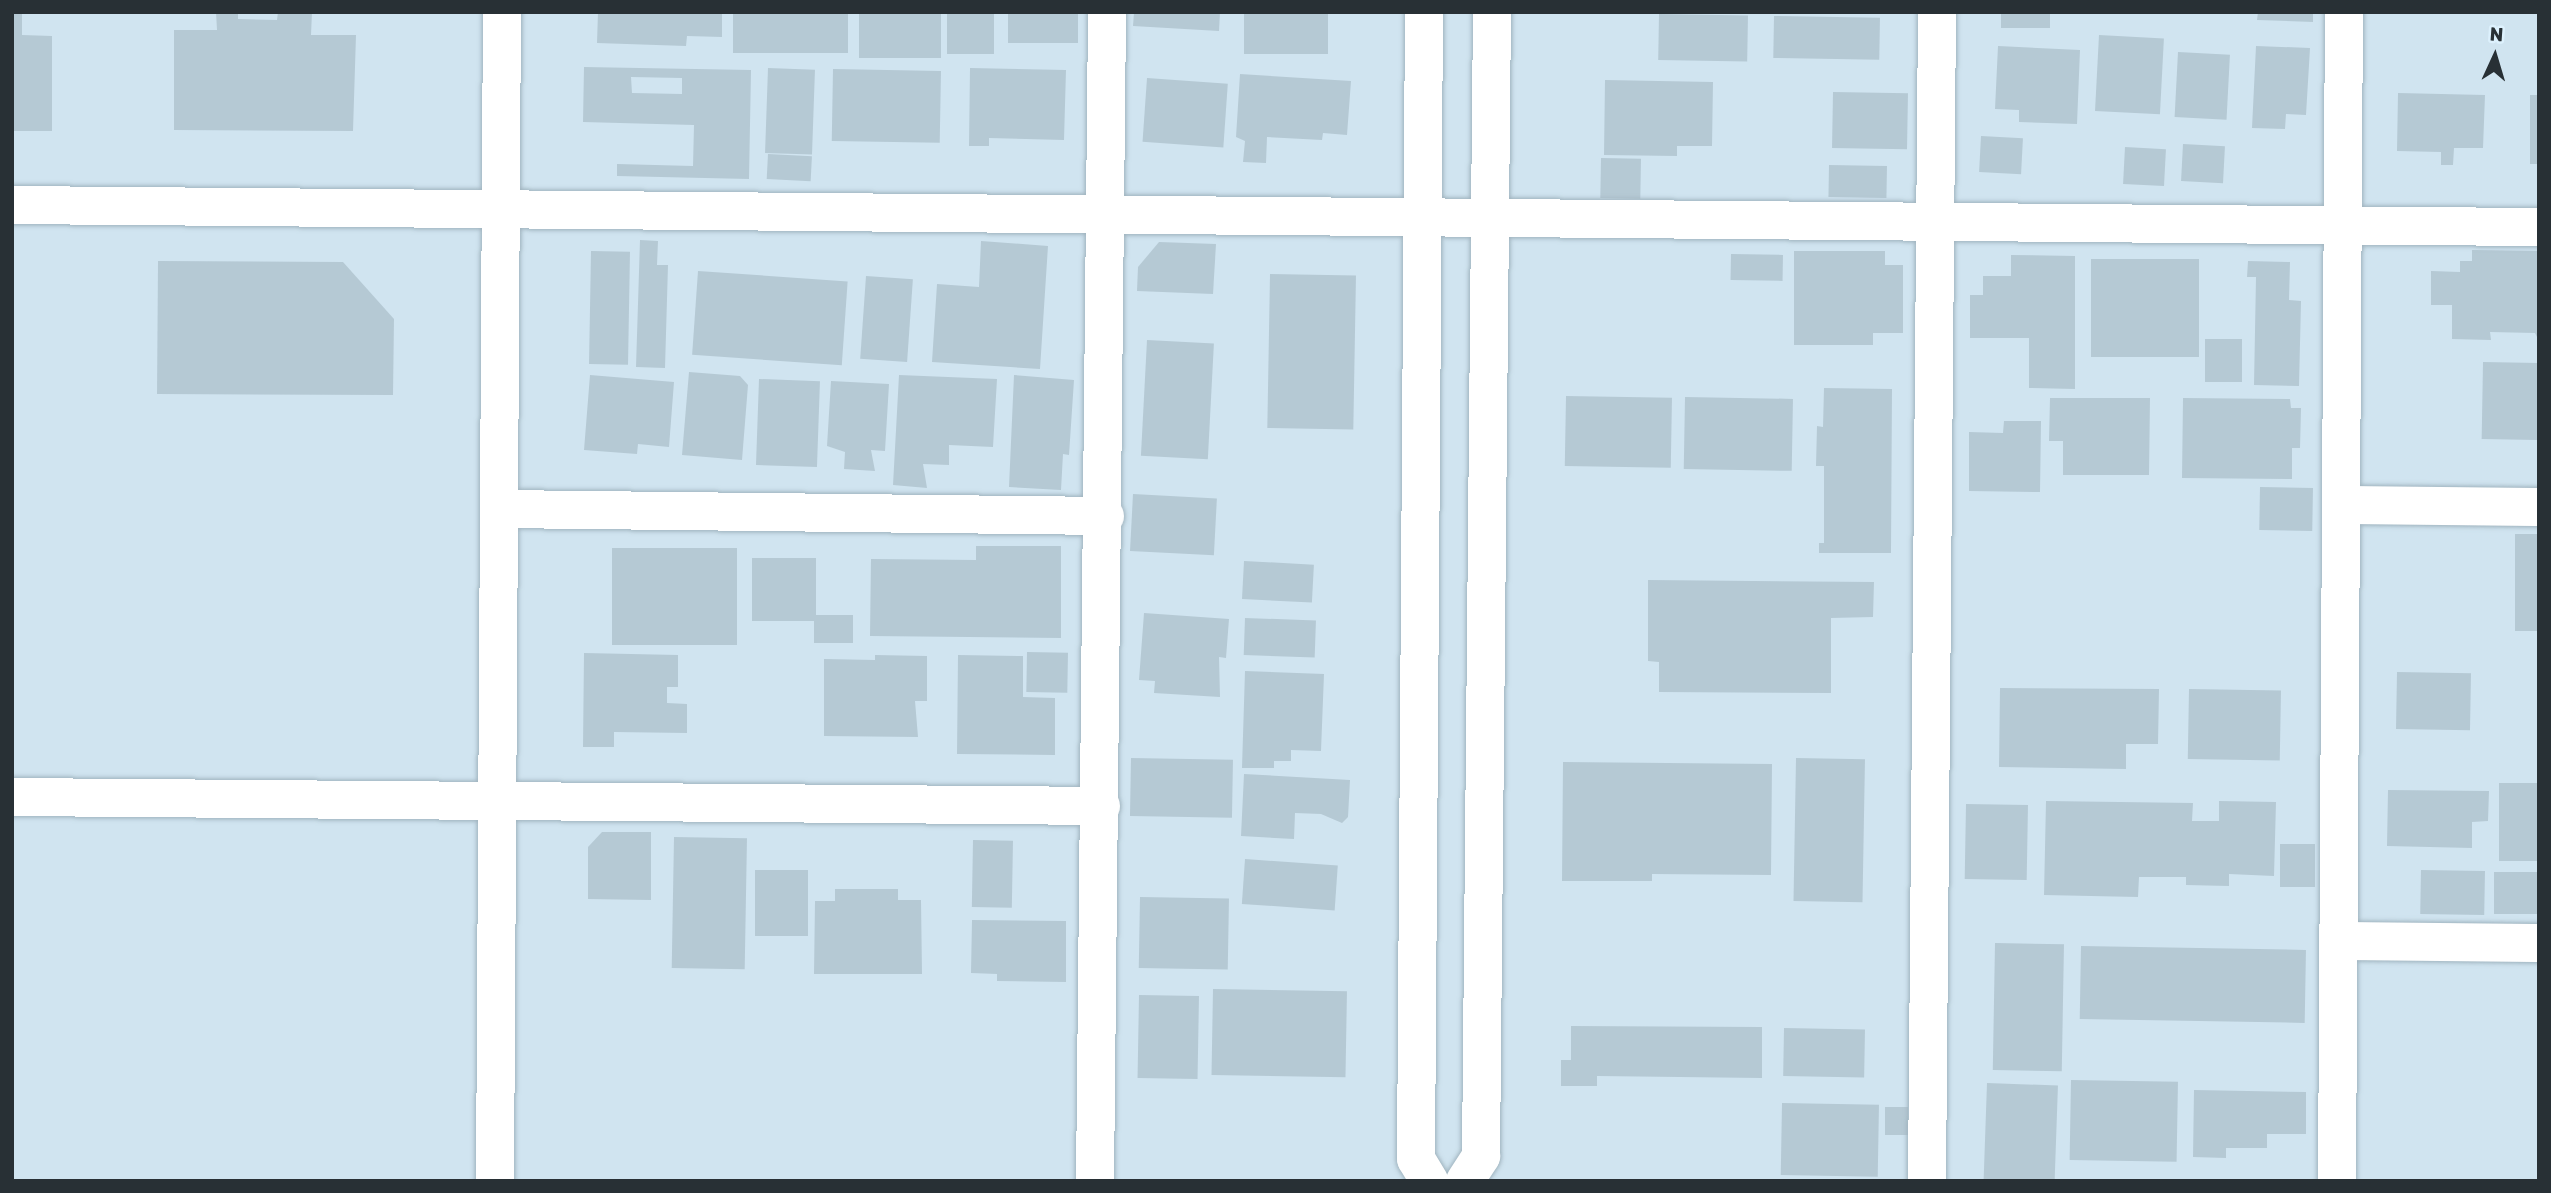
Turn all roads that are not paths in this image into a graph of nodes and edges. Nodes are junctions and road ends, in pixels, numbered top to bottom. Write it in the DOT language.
graph roads {
  1 [pos="502,12"];
  2 [pos="1107,12"];
  3 [pos="1424,12"];
  4 [pos="1492,12"];
  5 [pos="1937,12"];
  6 [pos="2344,12"];
  7 [pos="12,205"];
  8 [pos="502,208"];
  9 [pos="1107,215"];
  10 [pos="1423,217"];
  11 [pos="1490,218"];
  12 [pos="1937,221"];
  13 [pos="2344,223"];
  14 [pos="2539,227"];
  15 [pos="2344,505"];
  16 [pos="2539,507"];
  17 [pos="500,509"];
  18 [pos="1105,516"];
  19 [pos="12,797"];
  20 [pos="497,802"];
  21 [pos="1101,806"];
  22 [pos="2341,941"];
  23 [pos="2539,943"];
  24 [pos="495,1181"];
  25 [pos="1095,1181"];
  26 [pos="1429,1181"];
  27 [pos="1465,1181"];
  28 [pos="1927,1181"];
  29 [pos="2337,1181"];
  1 -- 8 [label="street"];
  2 -- 9 [label="street"];
  3 -- 10 [label="street"];
  4 -- 11 [label="street"];
  5 -- 12 [label="street"];
  6 -- 13 [label="street"];
  7 -- 8 [label="street"];
  8 -- 9 [label="street"];
  8 -- 17 [label="street"];
  9 -- 10 [label="street"];
  9 -- 18 [label="street"];
  10 -- 11 [label="street"];
  10 -- 26 [label="street"];
  11 -- 12 [label="street"];
  11 -- 27 [label="street"];
  12 -- 13 [label="street"];
  12 -- 28 [label="street"];
  13 -- 14 [label="street"];
  13 -- 15 [label="street"];
  15 -- 16 [label="street"];
  15 -- 22 [label="street"];
  17 -- 18 [label="street"];
  17 -- 20 [label="street"];
  18 -- 21 [label="street"];
  19 -- 20 [label="street"];
  20 -- 21 [label="street"];
  20 -- 24 [label="street"];
  21 -- 25 [label="street"];
  22 -- 23 [label="street"];
  22 -- 29 [label="street"];
}
